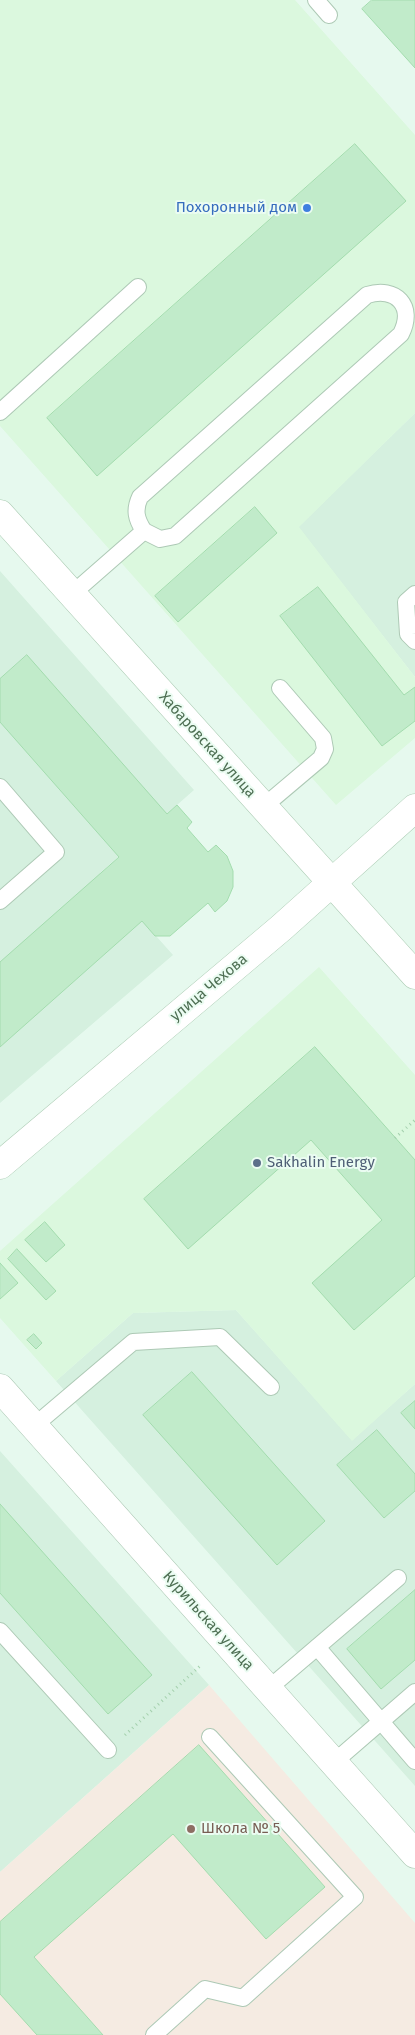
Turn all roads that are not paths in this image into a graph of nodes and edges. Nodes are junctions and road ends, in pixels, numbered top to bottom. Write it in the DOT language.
graph roads {
  1 [pos="316,0"];
  2 [pos="329,15"];
  3 [pos="138,287"];
  4 [pos="0,412"];
  5 [pos="0,514"];
  6 [pos="144,531"];
  7 [pos="72,594"];
  8 [pos="415,594"];
  9 [pos="415,641"];
  10 [pos="280,688"];
  11 [pos="0,788"];
  12 [pos="263,807"];
  13 [pos="415,808"];
  14 [pos="332,883"];
  15 [pos="0,900"];
  16 [pos="415,975"];
  17 [pos="0,1165"];
  18 [pos="271,1387"];
  19 [pos="0,1388"];
  20 [pos="34,1426"];
  21 [pos="398,1578"];
  22 [pos="0,1630"];
  23 [pos="318,1647"];
  24 [pos="268,1689"];
  25 [pos="415,1692"];
  26 [pos="380,1722"];
  27 [pos="210,1737"];
  28 [pos="108,1750"];
  29 [pos="415,1761"];
  30 [pos="333,1763"];
  31 [pos="415,1854"];
  32 [pos="154,2035"];
  1 -- 2 [label="lane"];
  3 -- 4 [label="lane"];
  5 -- 7 [label="street, Хабаровская улица"];
  6 -- 6 [label="lane"];
  6 -- 7 [label="lane"];
  7 -- 12 [label="street, Хабаровская улица"];
  8 -- 9 [label="lane"];
  10 -- 12 [label="lane"];
  11 -- 15 [label="lane"];
  12 -- 14 [label="street, Хабаровская улица"];
  13 -- 14 [label="street, улица Чехова"];
  14 -- 16 [label="street, Хабаровская улица"];
  14 -- 17 [label="street, улица Чехова"];
  18 -- 20 [label="lane"];
  19 -- 20 [label="street, Курильская улица"];
  20 -- 24 [label="street, Курильская улица"];
  21 -- 23 [label="lane"];
  22 -- 28 [label="lane"];
  23 -- 24 [label="lane"];
  23 -- 26 [label="lane"];
  24 -- 30 [label="street, Курильская улица"];
  25 -- 26 [label="lane"];
  26 -- 29 [label="lane"];
  26 -- 30 [label="lane"];
  27 -- 32 [label="lane"];
  30 -- 31 [label="street, Курильская улица"];
}
